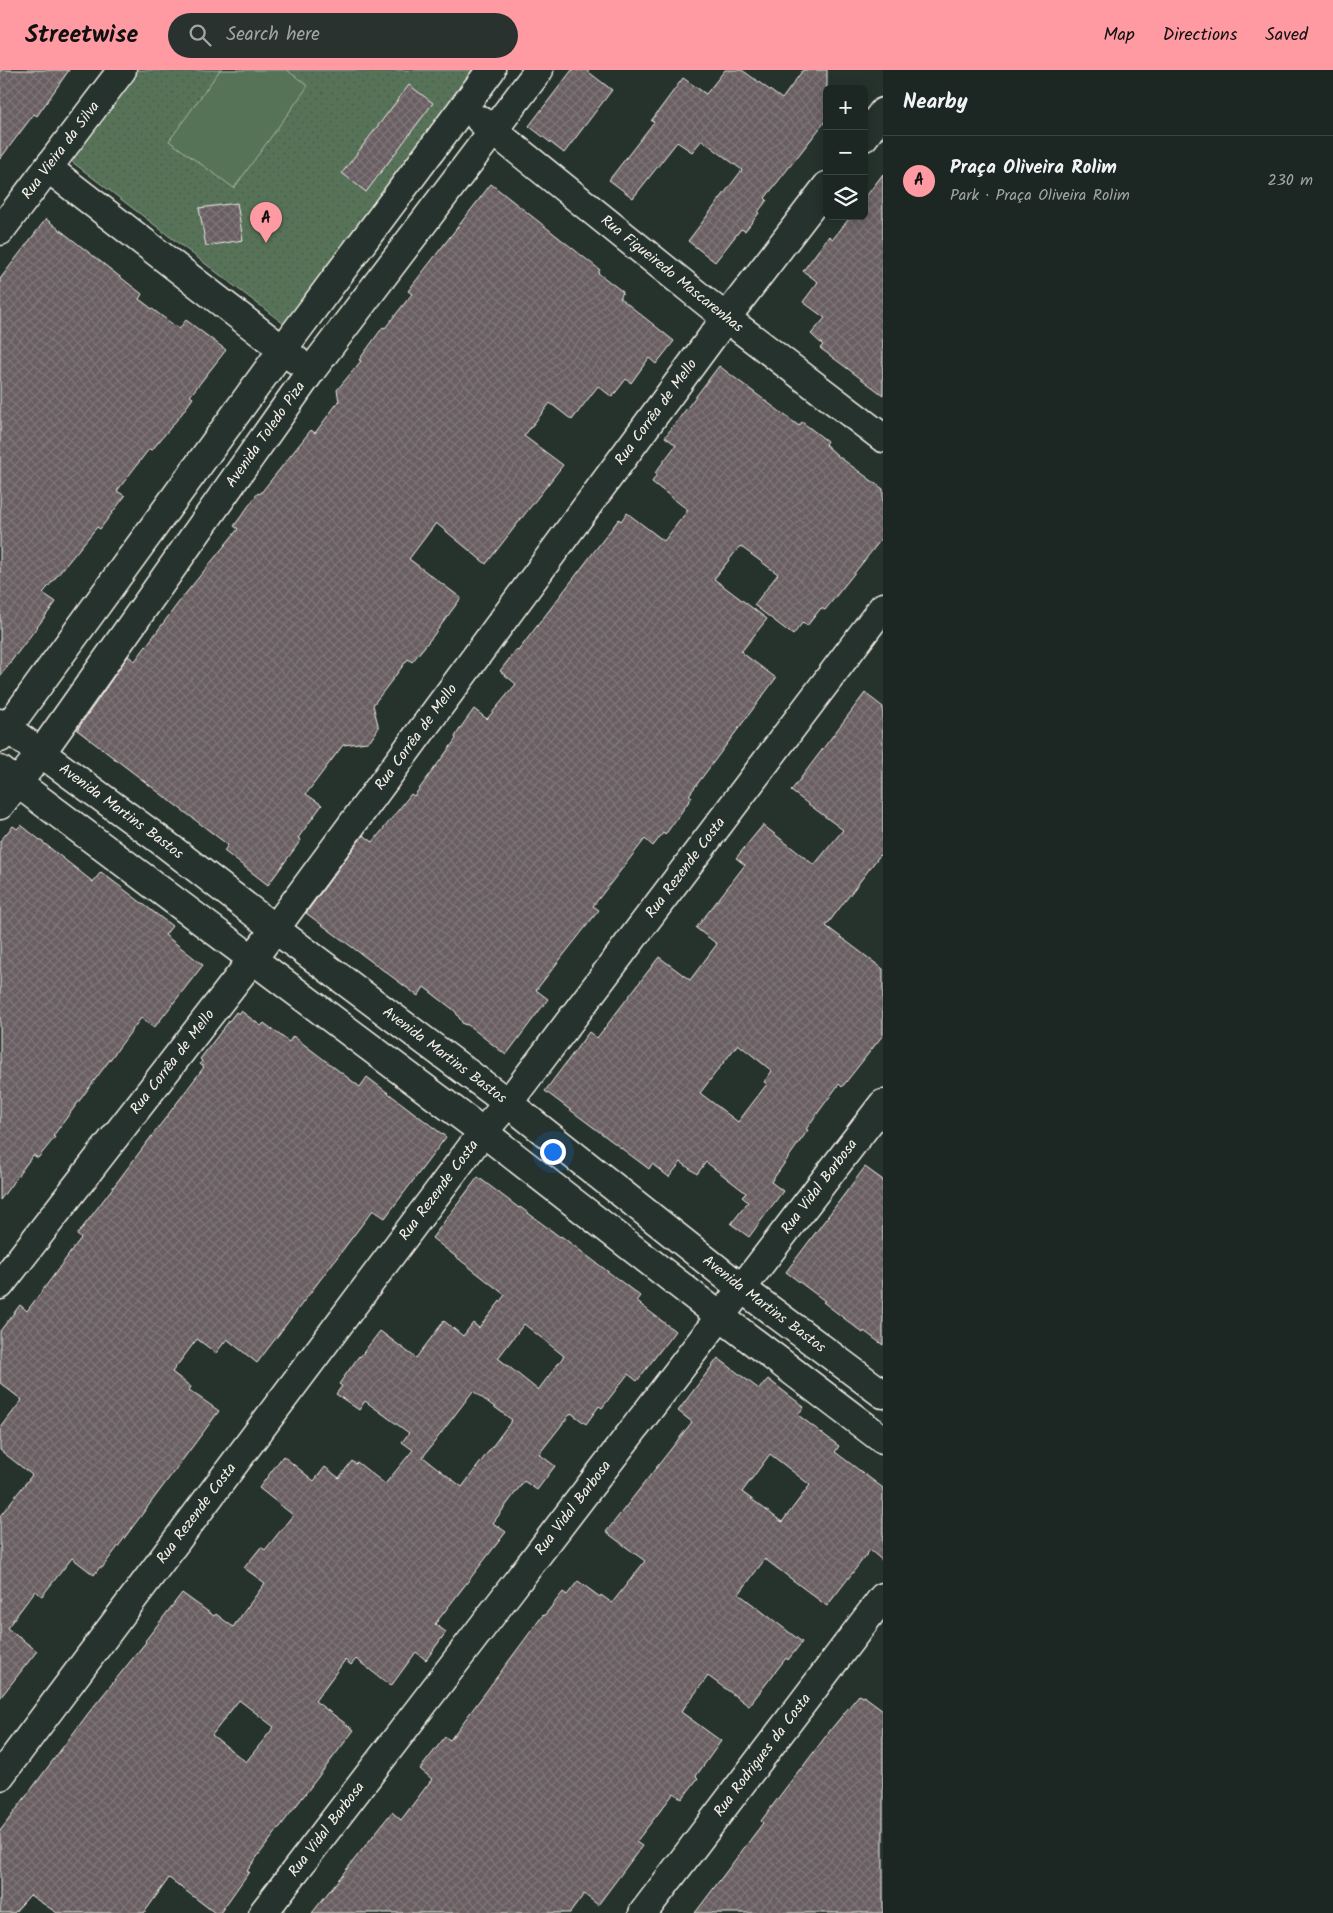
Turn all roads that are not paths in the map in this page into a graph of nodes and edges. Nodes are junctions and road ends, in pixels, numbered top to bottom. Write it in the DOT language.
graph roads {
  1 [pos="122,70"];
  2 [pos="491,70"];
  3 [pos="539,70"];
  4 [pos="462,107"];
  5 [pos="883,112"];
  6 [pos="494,130"];
  7 [pos="868,131"];
  8 [pos="48,168"];
  9 [pos="823,191"];
  10 [pos="0,231"];
  11 [pos="726,318"];
  12 [pos="283,349"];
  13 [pos="311,371"];
  14 [pos="883,438"];
  15 [pos="883,607"];
  16 [pos="2,730"];
  17 [pos="41,752"];
  18 [pos="8,777"];
  19 [pos="96,793"];
  20 [pos="0,804"];
  21 [pos="74,826"];
  22 [pos="164,843"];
  23 [pos="140,876"];
  24 [pos="276,929"];
  25 [pos="252,960"];
  26 [pos="508,1103"];
  27 [pos="883,1104"];
  28 [pos="483,1132"];
  29 [pos="0,1285"];
  30 [pos="741,1288"];
  31 [pos="721,1317"];
  32 [pos="883,1394"];
  33 [pos="883,1440"];
  34 [pos="883,1597"];
  35 [pos="0,1776"];
  36 [pos="263,1913"];
  37 [pos="642,1913"];
  1 -- 8 [label="street, Rua Vieira da Silva"];
  2 -- 4 [label="street"];
  3 -- 6 [label="street, Avenida Toledo Piza"];
  4 -- 6 [label="street, Rua Figueiredo Mascarenhas"];
  4 -- 12 [label="street"];
  5 -- 7 [label="street"];
  6 -- 11 [label="street, Rua Figueiredo Mascarenhas"];
  6 -- 13 [label="street, Avenida Toledo Piza"];
  8 -- 10 [label="street, Rua Vieira da Silva"];
  8 -- 12 [label="street"];
  9 -- 11 [label="street, Rua Corrêa de Mello"];
  11 -- 14 [label="street, Rua Figueiredo Mascarenhas"];
  11 -- 24 [label="street, Rua Corrêa de Mello"];
  12 -- 13 [label="street"];
  12 -- 16 [label="street"];
  13 -- 17 [label="street, Avenida Toledo Piza"];
  15 -- 26 [label="street, Rua Rezende Costa"];
  16 -- 17 [label="street, Avenida Martins Bastos"];
  17 -- 18 [label="street, Avenida Toledo Piza"];
  17 -- 19 [label="street, Avenida Martins Bastos"];
  18 -- 20 [label="street, Avenida Toledo Piza"];
  18 -- 21 [label="street"];
  19 -- 21 [label="street"];
  19 -- 22 [label="street, Avenida Martins Bastos"];
  21 -- 23 [label="street"];
  22 -- 23 [label="street"];
  22 -- 24 [label="street, Avenida Martins Bastos"];
  23 -- 25 [label="street"];
  24 -- 25 [label="street, Rua Corrêa de Mello"];
  24 -- 26 [label="street, Avenida Martins Bastos"];
  25 -- 28 [label="street"];
  25 -- 29 [label="street, Rua Corrêa de Mello"];
  26 -- 28 [label="street, Rua Rezende Costa"];
  26 -- 30 [label="street, Avenida Martins Bastos"];
  27 -- 30 [label="street, Rua Vidal Barbosa"];
  28 -- 31 [label="street"];
  28 -- 35 [label="street, Rua Rezende Costa"];
  30 -- 31 [label="street, Rua Vidal Barbosa"];
  30 -- 32 [label="street, Avenida Martins Bastos"];
  31 -- 33 [label="street"];
  31 -- 36 [label="street, Rua Vidal Barbosa"];
  34 -- 37 [label="street, Rua Rodrigues da Costa"];
}
